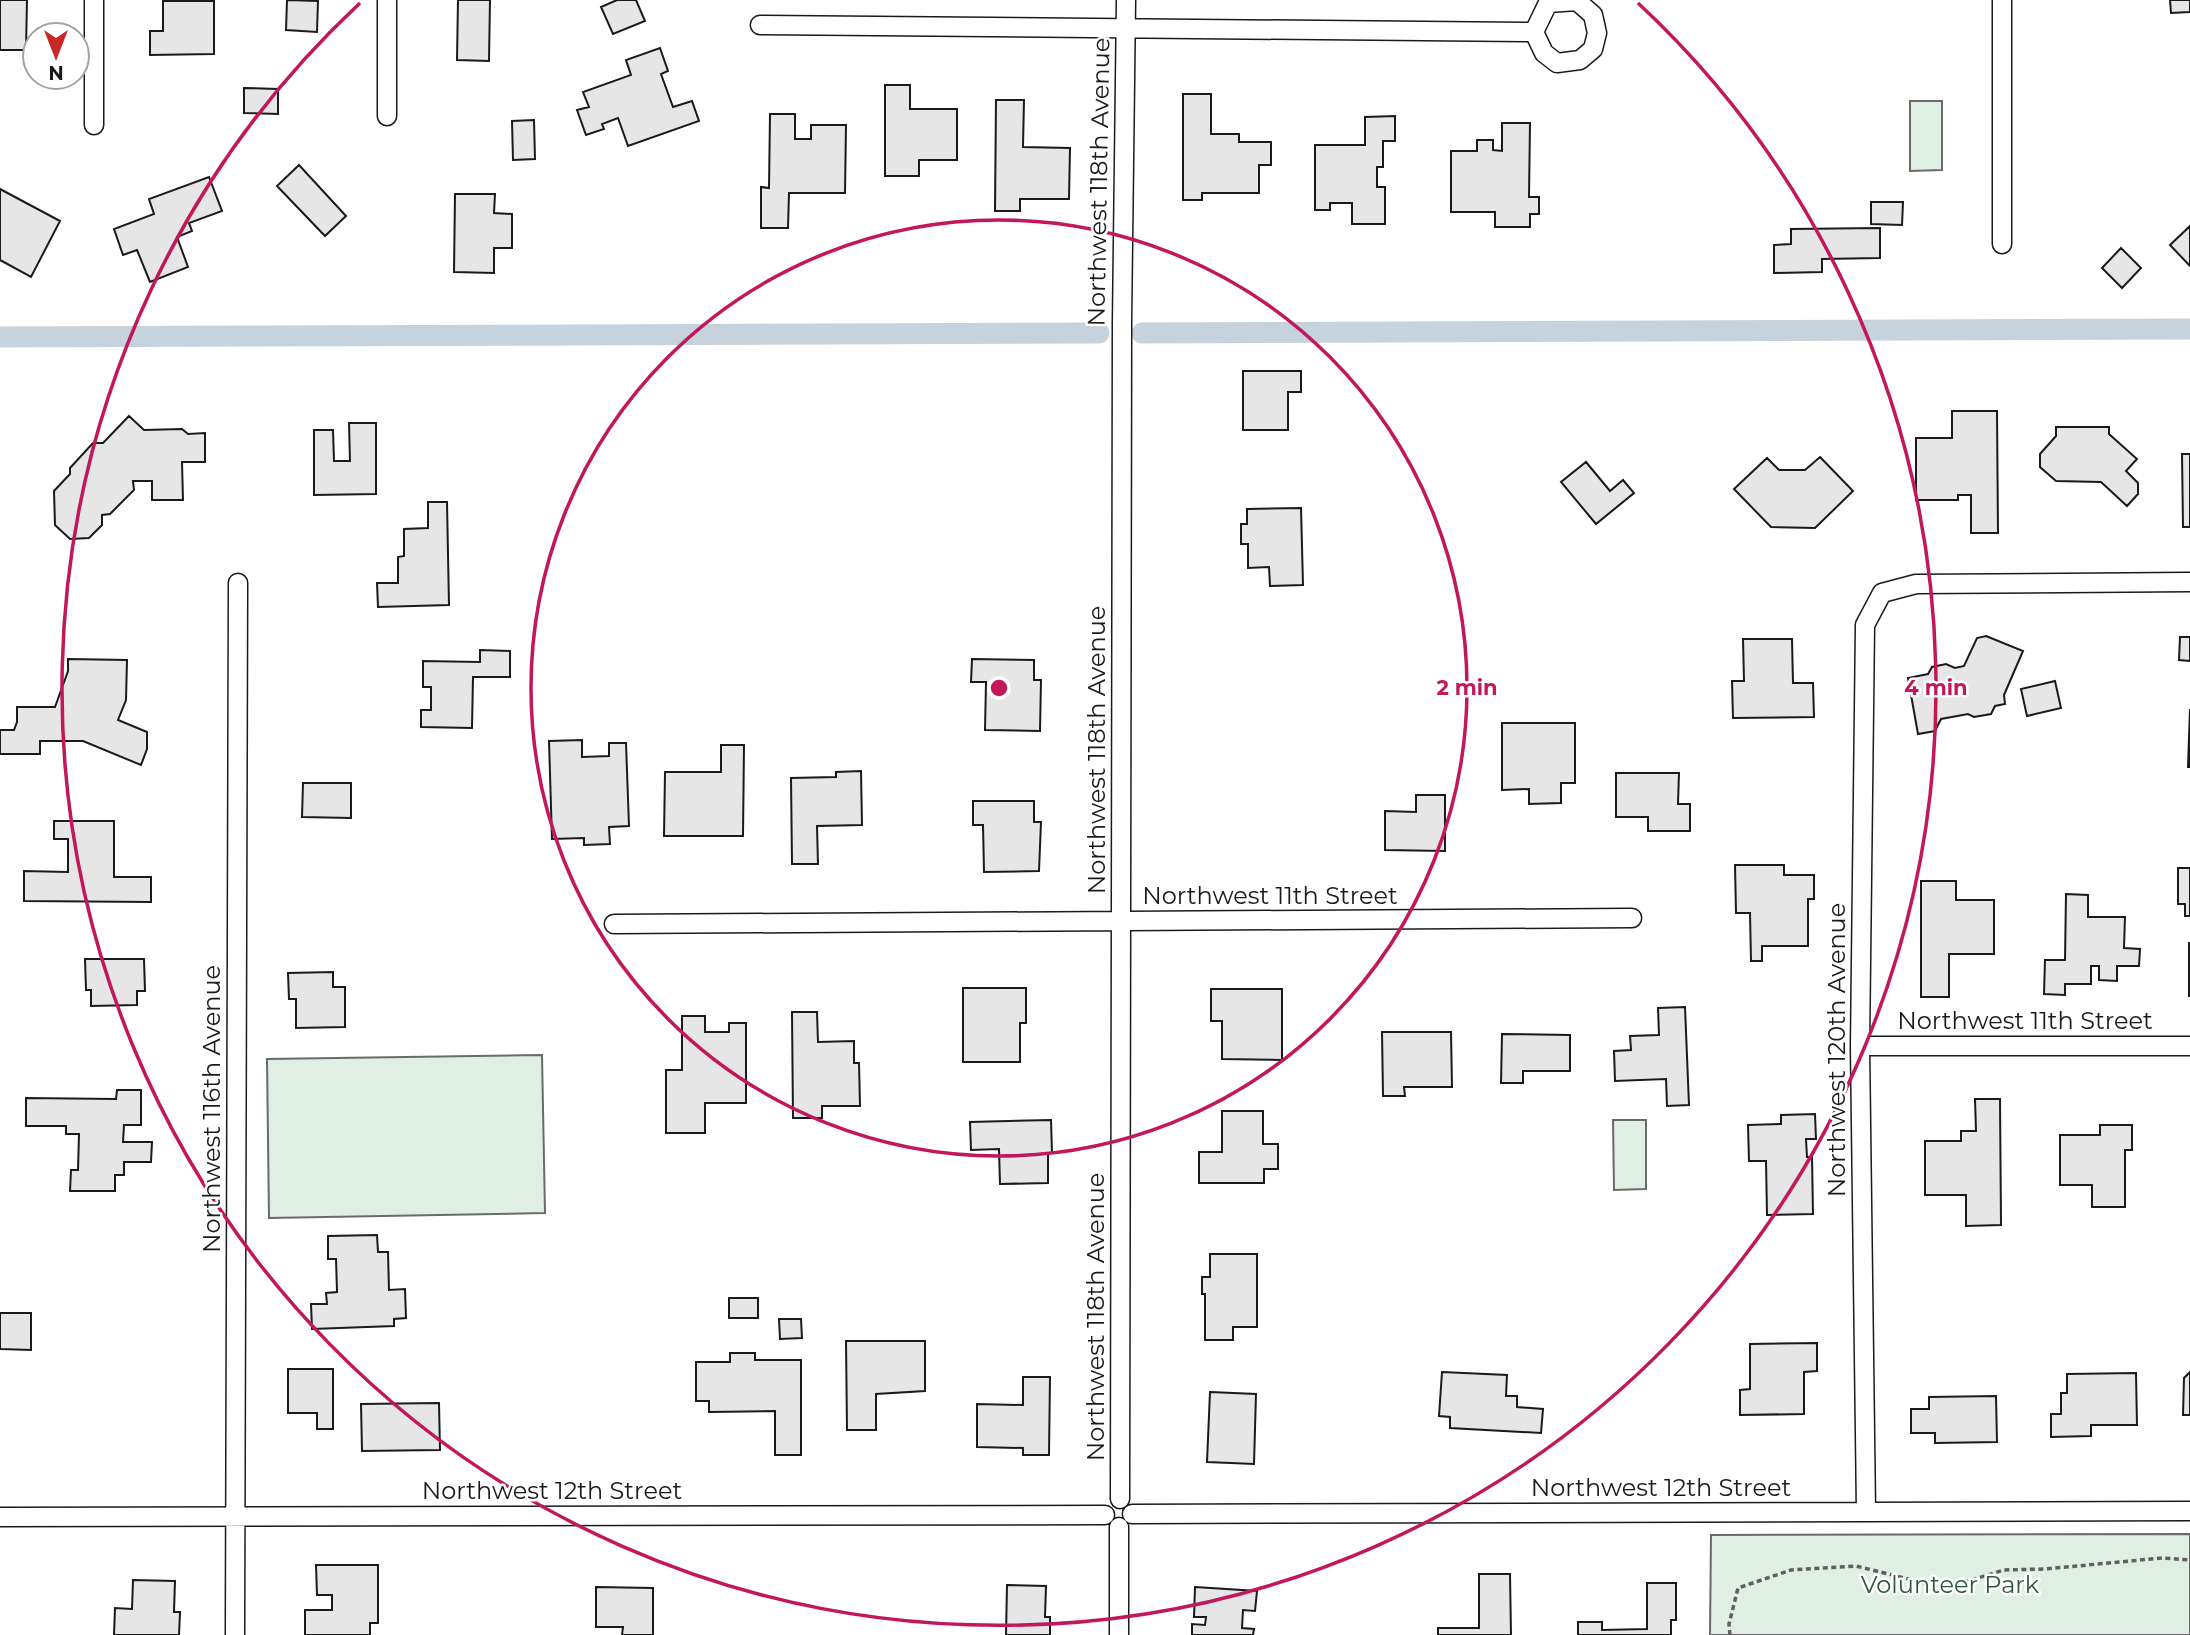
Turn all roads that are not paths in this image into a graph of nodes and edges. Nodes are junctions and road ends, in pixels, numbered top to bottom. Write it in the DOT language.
graph roads {
  1 [pos="94,0"];
  2 [pos="387,0"];
  3 [pos="1126,0"];
  4 [pos="2003,0"];
  5 [pos="760,24"];
  6 [pos="1126,30"];
  7 [pos="1534,32"];
  8 [pos="387,116"];
  9 [pos="94,125"];
  10 [pos="2003,244"];
  11 [pos="2190,582"];
  12 [pos="239,583"];
  13 [pos="1632,918"];
  14 [pos="1121,921"];
  15 [pos="614,923"];
  16 [pos="1860,1046"];
  17 [pos="2190,1046"];
  18 [pos="1120,1499"];
  19 [pos="1866,1511"];
  20 [pos="2190,1511"];
  21 [pos="1132,1514"];
  22 [pos="235,1516"];
  23 [pos="0,1517"];
  24 [pos="1112,1521"];
  25 [pos="235,1635"];
  26 [pos="1119,1635"];
  1 -- 9 [label="street"];
  2 -- 8 [label="street"];
  3 -- 6 [label="street, Northwest 118th Avenue"];
  4 -- 10 [label="street"];
  5 -- 6 [label="street"];
  6 -- 7 [label="street"];
  6 -- 14 [label="street, Northwest 118th Avenue"];
  11 -- 16 [label="street, Northwest 120th Avenue"];
  12 -- 22 [label="street, Northwest 116th Avenue"];
  13 -- 14 [label="street, Northwest 11th Street"];
  14 -- 15 [label="street, Northwest 11th Street"];
  14 -- 18 [label="street, Northwest 118th Avenue"];
  16 -- 17 [label="street, Northwest 11th Street"];
  16 -- 19 [label="street, Northwest 120th Avenue"];
  18 -- 21 [label="street"];
  18 -- 24 [label="street"];
  19 -- 20 [label="street, Northwest 12th Street"];
  19 -- 21 [label="street, Northwest 12th Street"];
  21 -- 24 [label="street"];
  22 -- 23 [label="street, Northwest 12th Street"];
  22 -- 24 [label="street, Northwest 12th Street"];
  22 -- 25 [label="street, Northwest 116th Avenue"];
  24 -- 26 [label="street"];
}
